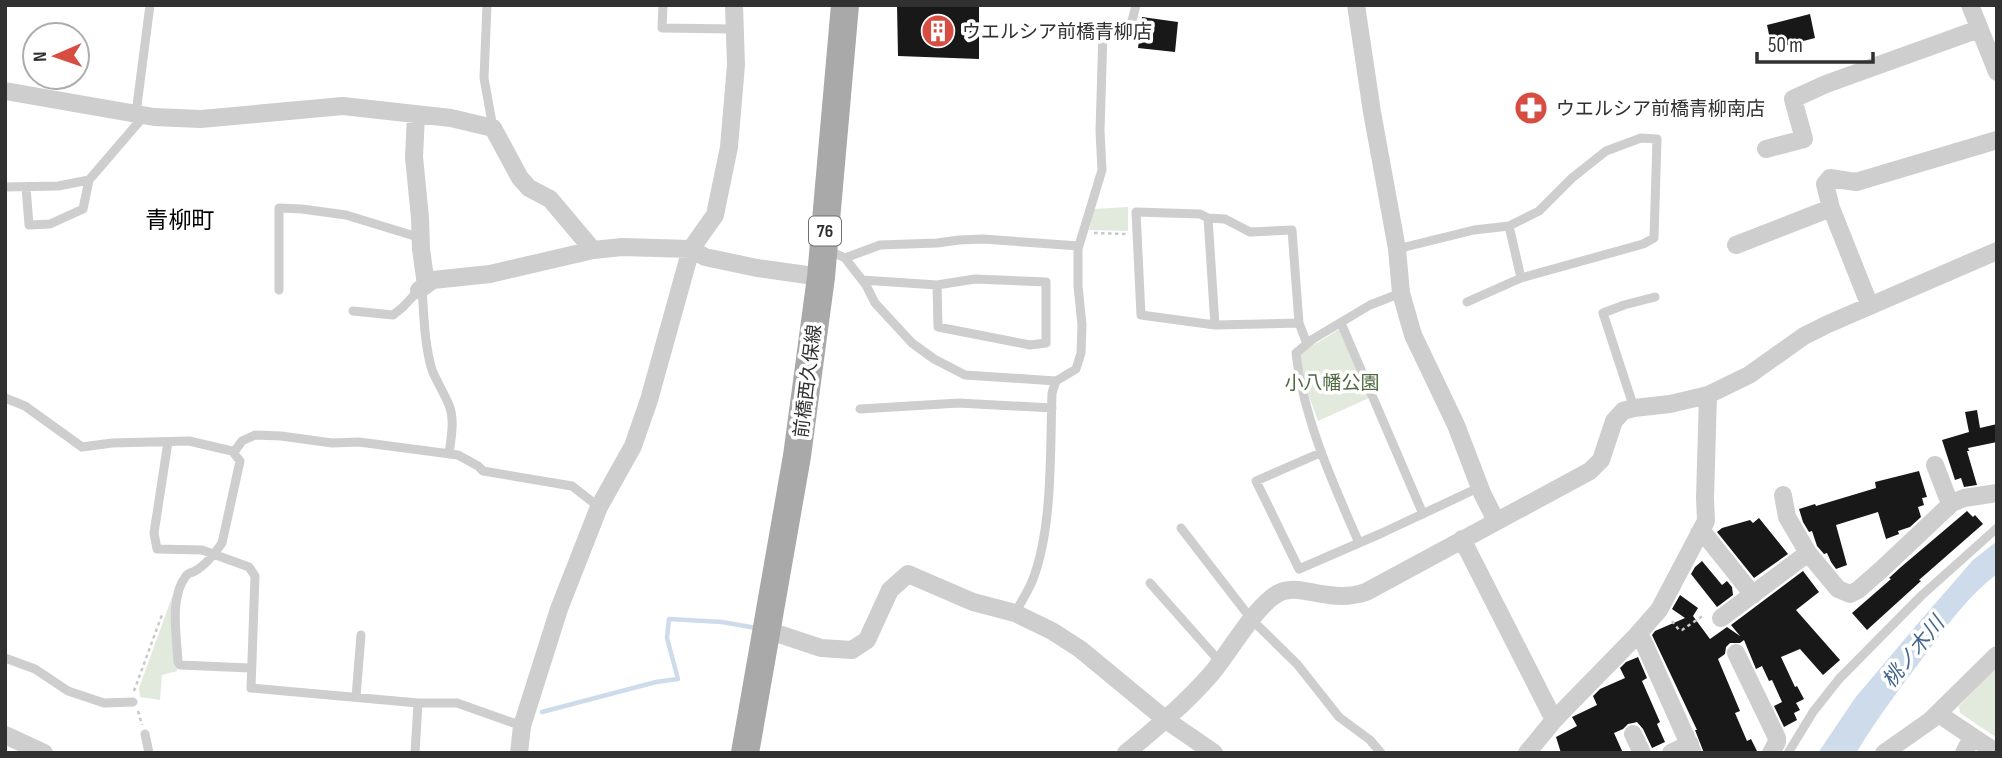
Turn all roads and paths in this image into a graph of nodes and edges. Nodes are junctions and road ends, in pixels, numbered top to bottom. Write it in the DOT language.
graph roads {
  1 [pos="150,5"];
  2 [pos="487,5"];
  3 [pos="663,5"];
  4 [pos="734,5"];
  5 [pos="845,5"];
  6 [pos="1136,5"];
  7 [pos="1356,5"];
  8 [pos="1970,5"];
  9 [pos="734,29"];
  10 [pos="1979,29"];
  11 [pos="1997,72"];
  12 [pos="5,91"];
  13 [pos="140,114"];
  14 [pos="416,115"];
  15 [pos="494,128"];
  16 [pos="1997,140"];
  17 [pos="1766,149"];
  18 [pos="89,180"];
  19 [pos="5,187"];
  20 [pos="26,187"];
  21 [pos="1831,208"];
  22 [pos="1208,218"];
  23 [pos="1509,226"];
  24 [pos="1084,232"];
  25 [pos="1136,235"];
  26 [pos="421,238"];
  27 [pos="1736,245"];
  28 [pos="1079,246"];
  29 [pos="1397,248"];
  30 [pos="691,249"];
  31 [pos="593,250"];
  32 [pos="1997,251"];
  33 [pos="834,253"];
  34 [pos="821,277"];
  35 [pos="1521,278"];
  36 [pos="862,280"];
  37 [pos="937,285"];
  38 [pos="422,288"];
  39 [pos="279,290"];
  40 [pos="1401,293"];
  41 [pos="1655,297"];
  42 [pos="1467,302"];
  43 [pos="1870,306"];
  44 [pos="353,311"];
  45 [pos="1300,323"];
  46 [pos="1341,323"];
  47 [pos="1215,325"];
  48 [pos="1307,344"];
  49 [pos="1056,381"];
  50 [pos="1708,394"];
  51 [pos="5,397"];
  52 [pos="860,408"];
  53 [pos="1052,408"];
  54 [pos="1634,408"];
  55 [pos="168,442"];
  56 [pos="234,452"];
  57 [pos="1320,453"];
  58 [pos="449,454"];
  59 [pos="1935,465"];
  60 [pos="1480,487"];
  61 [pos="1997,493"];
  62 [pos="1783,495"];
  63 [pos="1952,503"];
  64 [pos="598,507"];
  65 [pos="1423,514"];
  66 [pos="1496,521"];
  67 [pos="1181,528"];
  68 [pos="1997,528"];
  69 [pos="1699,533"];
  70 [pos="1462,539"];
  71 [pos="1359,543"];
  72 [pos="1808,553"];
  73 [pos="214,554"];
  74 [pos="1150,583"];
  75 [pos="1753,595"];
  76 [pos="164,607"];
  77 [pos="1660,608"];
  78 [pos="1015,612"];
  79 [pos="1721,618"];
  80 [pos="1252,621"];
  81 [pos="767,629"];
  82 [pos="361,635"];
  83 [pos="1637,635"];
  84 [pos="1736,653"];
  85 [pos="1997,655"];
  86 [pos="5,658"];
  87 [pos="1220,662"];
  88 [pos="250,668"];
  89 [pos="356,697"];
  90 [pos="134,702"];
  91 [pos="418,703"];
  92 [pos="1939,713"];
  93 [pos="1166,720"];
  94 [pos="1554,720"];
  95 [pos="522,726"];
  96 [pos="145,734"];
  97 [pos="1633,734"];
  98 [pos="5,735"];
  99 [pos="1972,737"];
  100 [pos="1692,748"];
  101 [pos="1997,752"];
  102 [pos="44,753"];
  103 [pos="149,753"];
  104 [pos="415,753"];
  105 [pos="519,753"];
  106 [pos="745,753"];
  107 [pos="1126,753"];
  108 [pos="1214,753"];
  109 [pos="1381,753"];
  110 [pos="1527,753"];
  111 [pos="1642,753"];
  112 [pos="1671,753"];
  113 [pos="1771,753"];
  114 [pos="1788,753"];
  115 [pos="1884,753"];
  116 [pos="1964,753"];
  1 -- 13 [label="lane"];
  2 -- 15 [label="lane"];
  3 -- 9 [label="lane"];
  4 -- 9 [label="street"];
  5 -- 33 [label="main road, 前橋西久保線 / 76"];
  6 -- 24 [label="lane"];
  7 -- 29 [label="street"];
  8 -- 10 [label="street"];
  9 -- 30 [label="street"];
  10 -- 11 [label="street"];
  10 -- 17 [label="street"];
  12 -- 13 [label="street"];
  13 -- 14 [label="street"];
  13 -- 18 [label="lane"];
  14 -- 15 [label="street"];
  14 -- 26 [label="street"];
  15 -- 31 [label="street"];
  16 -- 21 [label="street"];
  18 -- 20 [label="lane"];
  18 -- 20 [label="lane"];
  19 -- 20 [label="lane"];
  21 -- 27 [label="street"];
  21 -- 43 [label="street"];
  22 -- 25 [label="lane"];
  22 -- 45 [label="lane"];
  22 -- 47 [label="lane"];
  23 -- 29 [label="lane"];
  23 -- 35 [label="lane"];
  23 -- 35 [label="lane"];
  24 -- 25 [label="path"];
  24 -- 28 [label="lane"];
  25 -- 47 [label="lane"];
  26 -- 38 [label="street"];
  26 -- 39 [label="lane"];
  28 -- 33 [label="lane"];
  28 -- 49 [label="lane"];
  29 -- 40 [label="street"];
  30 -- 31 [label="street"];
  30 -- 34 [label="street"];
  30 -- 64 [label="street"];
  31 -- 38 [label="street"];
  32 -- 43 [label="street"];
  33 -- 34 [label="main road, 前橋西久保線 / 76"];
  33 -- 36 [label="lane"];
  34 -- 81 [label="main road, 前橋西久保線 / 76"];
  35 -- 42 [label="lane"];
  36 -- 37 [label="lane"];
  36 -- 49 [label="lane"];
  37 -- 37 [label="lane"];
  38 -- 44 [label="lane"];
  38 -- 58 [label="lane"];
  40 -- 46 [label="lane"];
  40 -- 60 [label="street"];
  41 -- 54 [label="lane"];
  43 -- 50 [label="street"];
  45 -- 47 [label="lane"];
  45 -- 48 [label="lane"];
  46 -- 48 [label="lane"];
  46 -- 65 [label="lane"];
  48 -- 57 [label="lane"];
  49 -- 53 [label="lane"];
  50 -- 54 [label="street"];
  50 -- 69 [label="street"];
  51 -- 55 [label="lane"];
  52 -- 53 [label="lane"];
  53 -- 78 [label="lane"];
  54 -- 66 [label="street"];
  55 -- 56 [label="lane"];
  55 -- 73 [label="lane"];
  56 -- 58 [label="lane"];
  56 -- 73 [label="lane"];
  57 -- 71 [label="lane"];
  57 -- 71 [label="lane"];
  58 -- 64 [label="lane"];
  59 -- 63 [label="street"];
  60 -- 65 [label="lane"];
  60 -- 66 [label="street"];
  61 -- 63 [label="street"];
  62 -- 72 [label="street"];
  63 -- 72 [label="street"];
  64 -- 95 [label="street"];
  65 -- 71 [label="lane"];
  66 -- 70 [label="street"];
  67 -- 80 [label="lane"];
  68 -- 114 [label="lane"];
  69 -- 75 [label="street"];
  69 -- 77 [label="street"];
  70 -- 80 [label="street"];
  70 -- 94 [label="street"];
  72 -- 75 [label="street"];
  73 -- 88 [label="lane"];
  73 -- 88 [label="lane"];
  74 -- 87 [label="lane"];
  75 -- 79 [label="street"];
  76 -- 90 [label="path"];
  77 -- 79 [label="path"];
  77 -- 83 [label="street"];
  78 -- 81 [label="street"];
  78 -- 93 [label="street"];
  80 -- 87 [label="street"];
  80 -- 109 [label="lane"];
  81 -- 106 [label="main road, 前橋西久保線 / 76"];
  82 -- 89 [label="lane"];
  83 -- 94 [label="street"];
  83 -- 100 [label="street"];
  84 -- 113 [label="street"];
  85 -- 92 [label="street"];
  86 -- 90 [label="lane"];
  87 -- 93 [label="street"];
  88 -- 89 [label="lane"];
  89 -- 91 [label="lane"];
  90 -- 96 [label="path"];
  91 -- 95 [label="lane"];
  91 -- 104 [label="lane"];
  92 -- 99 [label="street"];
  92 -- 115 [label="street"];
  93 -- 107 [label="street"];
  93 -- 108 [label="street"];
  94 -- 110 [label="street"];
  95 -- 105 [label="street"];
  96 -- 103 [label="lane"];
  97 -- 111 [label="street"];
  98 -- 102 [label="street"];
  99 -- 101 [label="street"];
  99 -- 116 [label="street"];
  100 -- 112 [label="street"];
}
